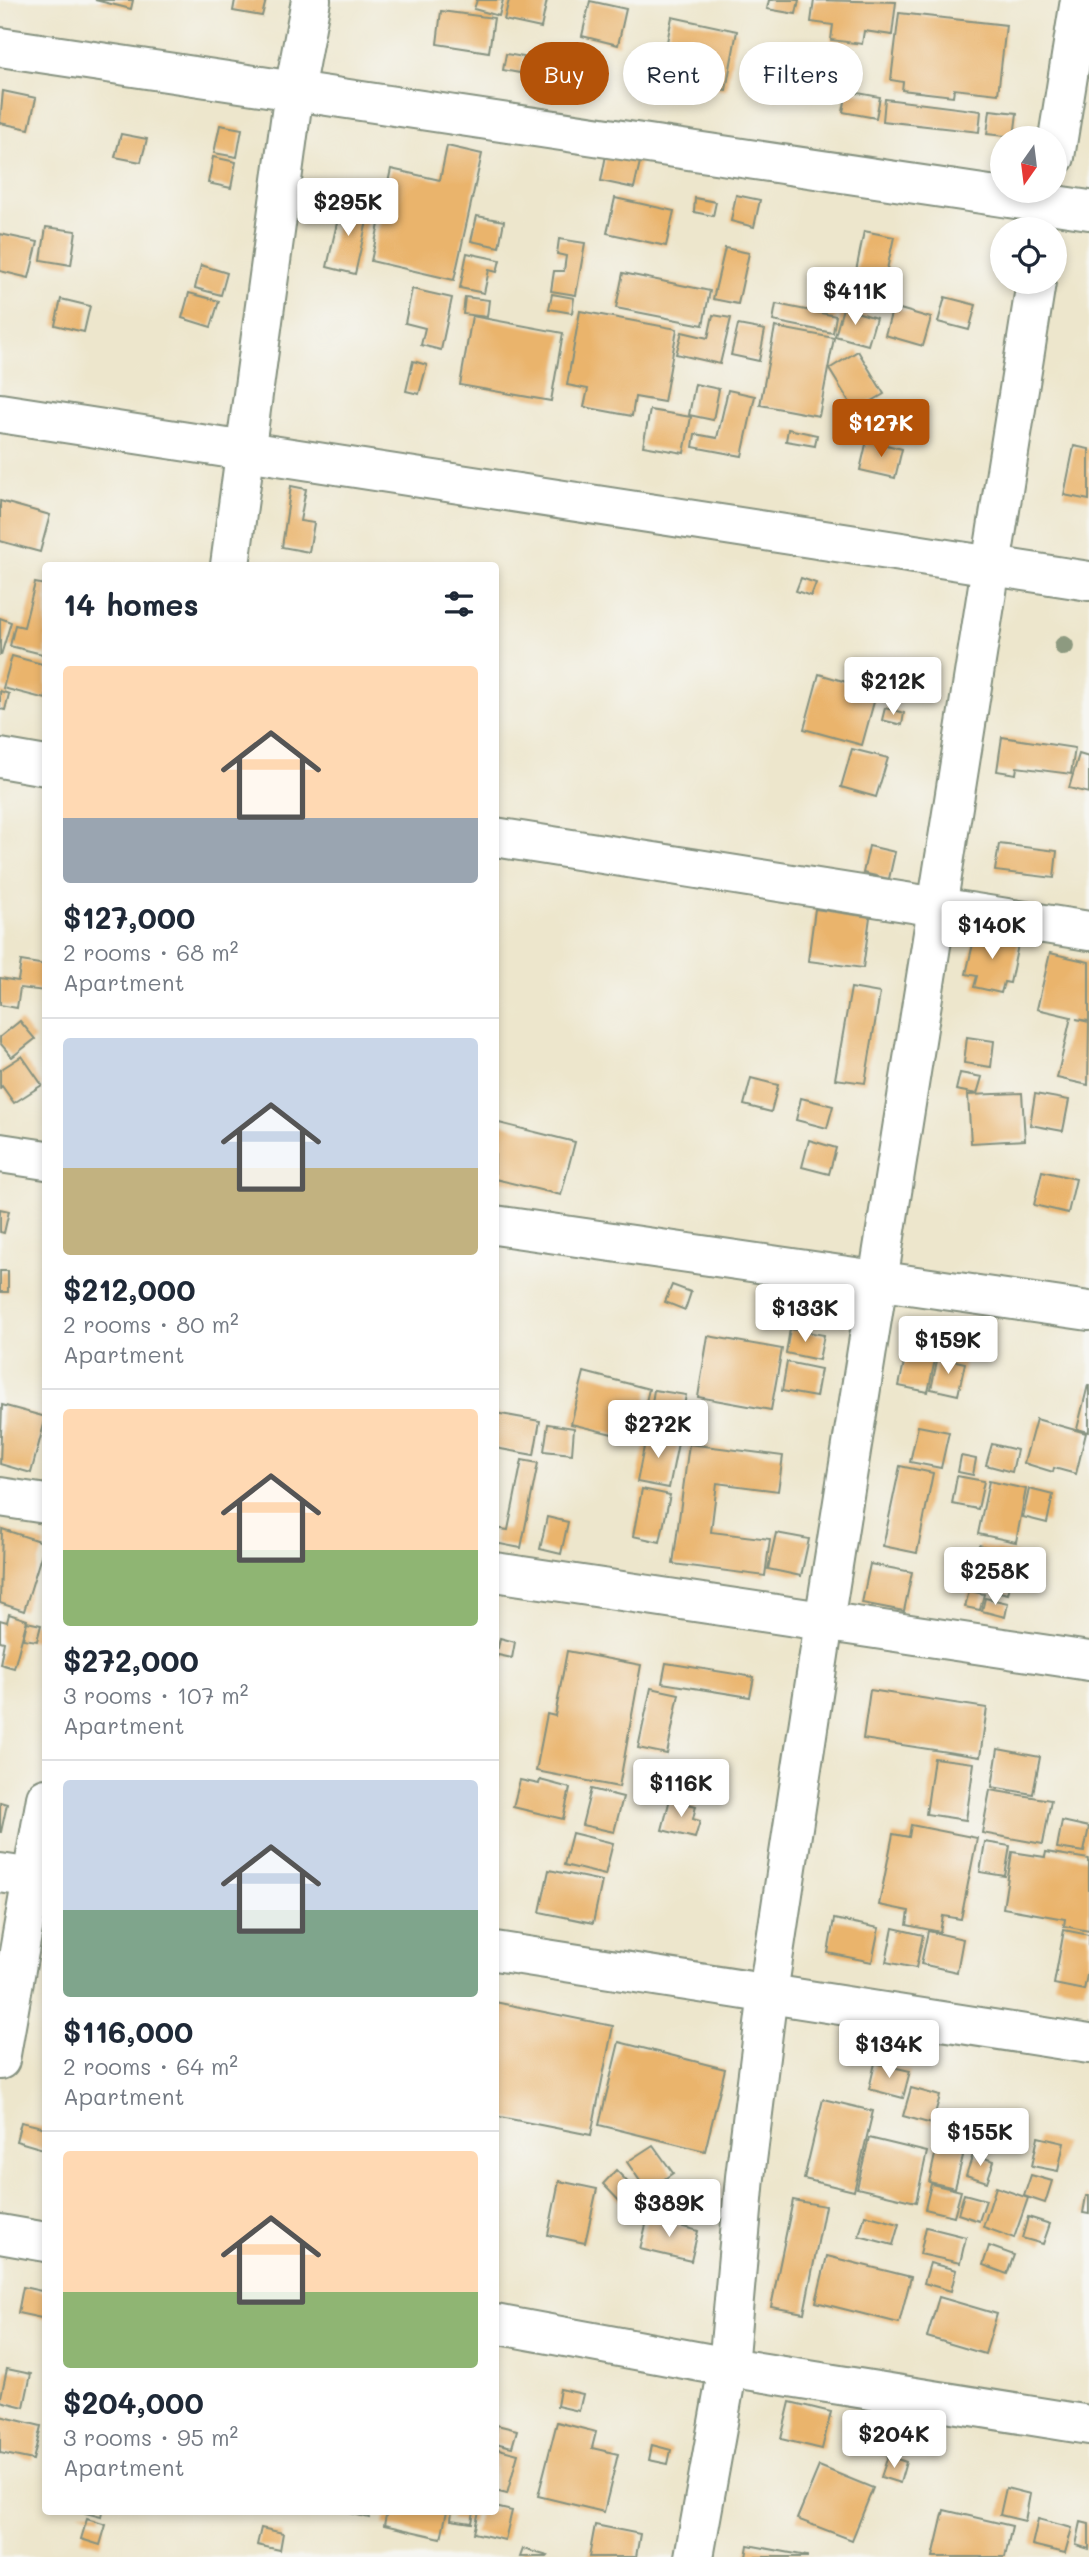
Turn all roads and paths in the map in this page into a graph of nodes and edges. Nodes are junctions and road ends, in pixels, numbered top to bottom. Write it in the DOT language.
graph roads {
  1 [pos="311,0"];
  2 [pos="1080,0"];
  3 [pos="0,47"];
  4 [pos="293,91"];
  5 [pos="1060,126"];
  6 [pos="1047,208"];
  7 [pos="1089,211"];
  8 [pos="1034,294"];
  9 [pos="0,413"];
  10 [pos="245,451"];
  11 [pos="230,562"];
  12 [pos="991,566"];
  13 [pos="1089,581"];
  14 [pos="0,758"];
  15 [pos="42,765"];
  16 [pos="499,838"];
  17 [pos="938,907"];
  18 [pos="1089,931"];
  19 [pos="0,1153"];
  20 [pos="42,1159"];
  21 [pos="499,1226"];
  22 [pos="880,1281"];
  23 [pos="1089,1311"];
  24 [pos="0,1497"];
  25 [pos="42,1503"];
  26 [pos="499,1573"];
  27 [pos="824,1622"];
  28 [pos="1089,1661"];
  29 [pos="42,1814"];
  30 [pos="26,1877"];
  31 [pos="499,1952"];
  32 [pos="768,1993"];
  33 [pos="1089,2043"];
  34 [pos="0,2060"];
  35 [pos="0,2234"];
  36 [pos="42,2241"];
  37 [pos="499,2325"];
  38 [pos="728,2367"];
  39 [pos="1089,2425"];
  40 [pos="694,2557"];
  1 -- 4 [label="street"];
  2 -- 5 [label="street"];
  3 -- 4 [label="street"];
  4 -- 6 [label="street"];
  4 -- 10 [label="street"];
  6 -- 7 [label="street"];
  8 -- 12 [label="street"];
  9 -- 10 [label="street"];
  10 -- 11 [label="street"];
  10 -- 12 [label="street"];
  12 -- 13 [label="street"];
  12 -- 17 [label="street"];
  14 -- 15 [label="street"];
  16 -- 17 [label="street"];
  17 -- 18 [label="street"];
  17 -- 22 [label="street"];
  19 -- 20 [label="street"];
  21 -- 22 [label="street"];
  22 -- 23 [label="street"];
  22 -- 27 [label="street"];
  24 -- 25 [label="street"];
  26 -- 27 [label="street"];
  27 -- 28 [label="street"];
  27 -- 32 [label="street"];
  29 -- 30 [label="street"];
  30 -- 34 [label="street"];
  31 -- 32 [label="street"];
  32 -- 33 [label="street"];
  32 -- 38 [label="street"];
  35 -- 36 [label="street"];
  37 -- 38 [label="street"];
  38 -- 39 [label="street"];
  38 -- 40 [label="street"];
}
